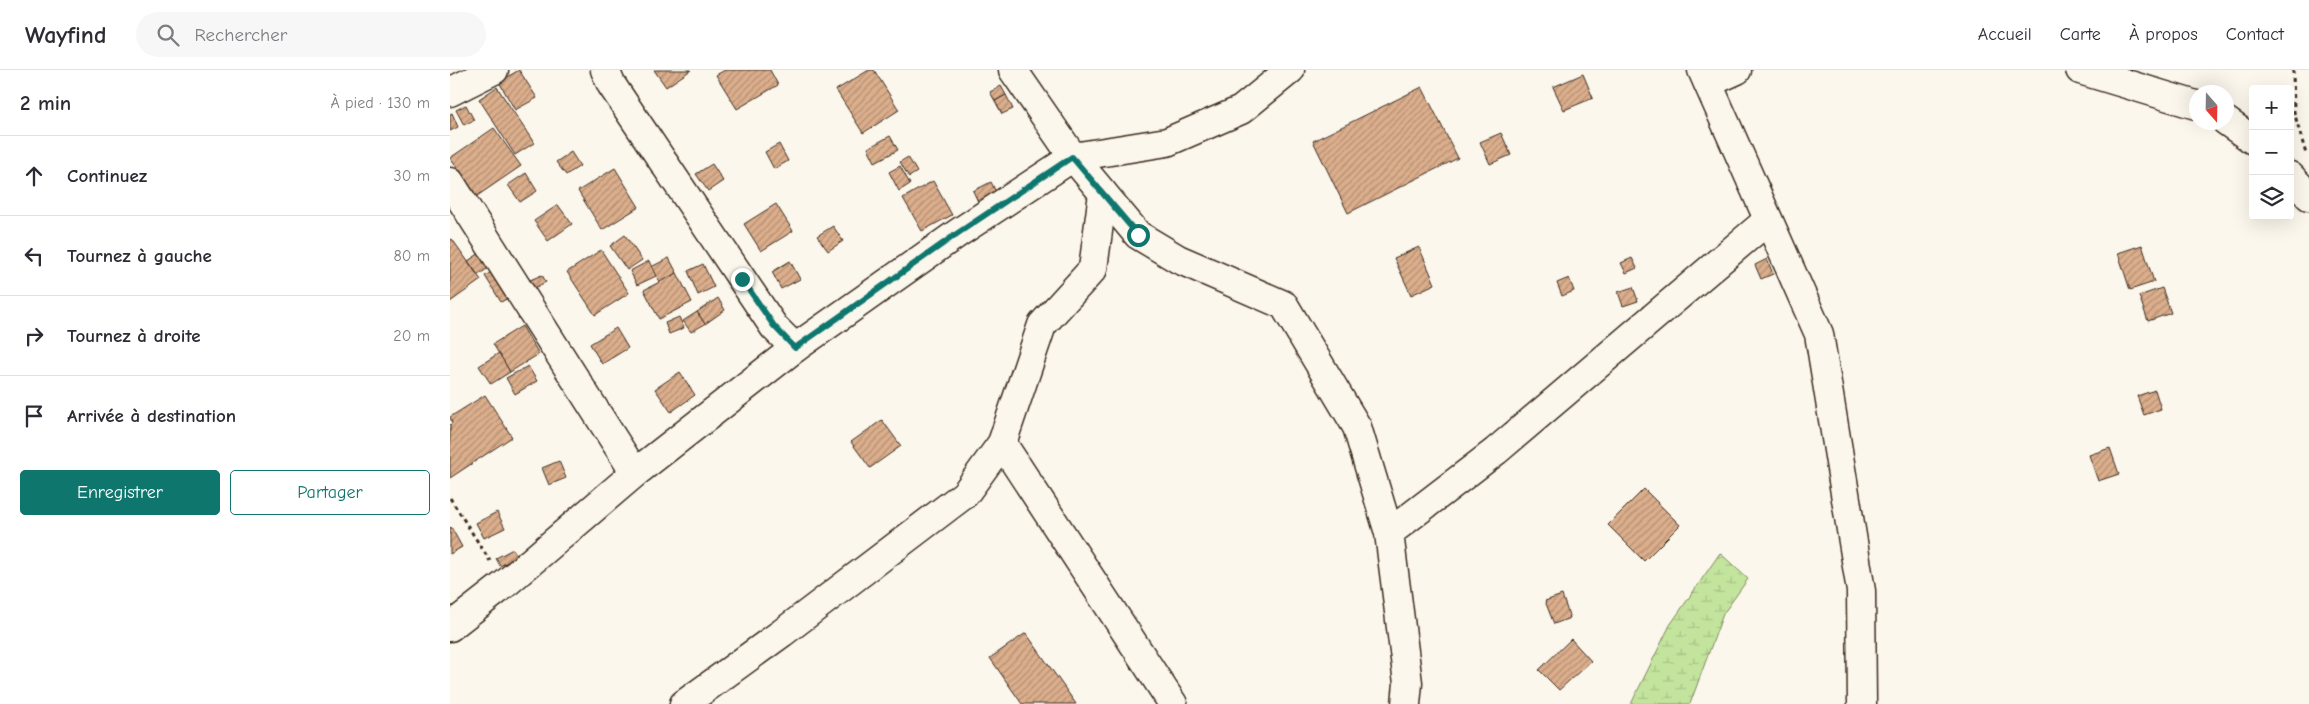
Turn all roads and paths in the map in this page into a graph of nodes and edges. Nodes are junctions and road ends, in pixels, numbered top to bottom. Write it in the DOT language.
graph roads {
  1 [pos="494,70"];
  2 [pos="605,70"];
  3 [pos="1013,70"];
  4 [pos="1290,70"];
  5 [pos="1737,70"];
  6 [pos="2080,70"];
  7 [pos="2293,70"];
  8 [pos="1705,76"];
  9 [pos="450,92"];
  10 [pos="2189,103"];
  11 [pos="2234,127"];
  12 [pos="2249,137"];
  13 [pos="2306,155"];
  14 [pos="1072,157"];
  15 [pos="2294,180"];
  16 [pos="450,182"];
  17 [pos="1103,193"];
  18 [pos="2309,196"];
  19 [pos="1768,220"];
  20 [pos="795,348"];
  21 [pos="1002,444"];
  22 [pos="635,472"];
  23 [pos="450,498"];
  24 [pos="1389,533"];
  25 [pos="505,584"];
  26 [pos="450,627"];
  27 [pos="684,704"];
  28 [pos="1173,704"];
  29 [pos="1406,704"];
  30 [pos="1862,704"];
  1 -- 9 [label="street"];
  2 -- 20 [label="street"];
  3 -- 14 [label="street"];
  4 -- 14 [label="street"];
  5 -- 8 [label="street"];
  6 -- 10 [label="street"];
  7 -- 13 [label="path"];
  8 -- 19 [label="street"];
  11 -- 12 [label="street"];
  14 -- 17 [label="street"];
  14 -- 20 [label="street"];
  15 -- 18 [label="street"];
  16 -- 22 [label="street"];
  17 -- 21 [label="street"];
  17 -- 24 [label="street"];
  19 -- 24 [label="street"];
  19 -- 30 [label="street"];
  20 -- 22 [label="street"];
  21 -- 27 [label="street"];
  21 -- 28 [label="street"];
  22 -- 25 [label="street"];
  23 -- 25 [label="path"];
  24 -- 29 [label="street"];
  25 -- 26 [label="street"];
}
